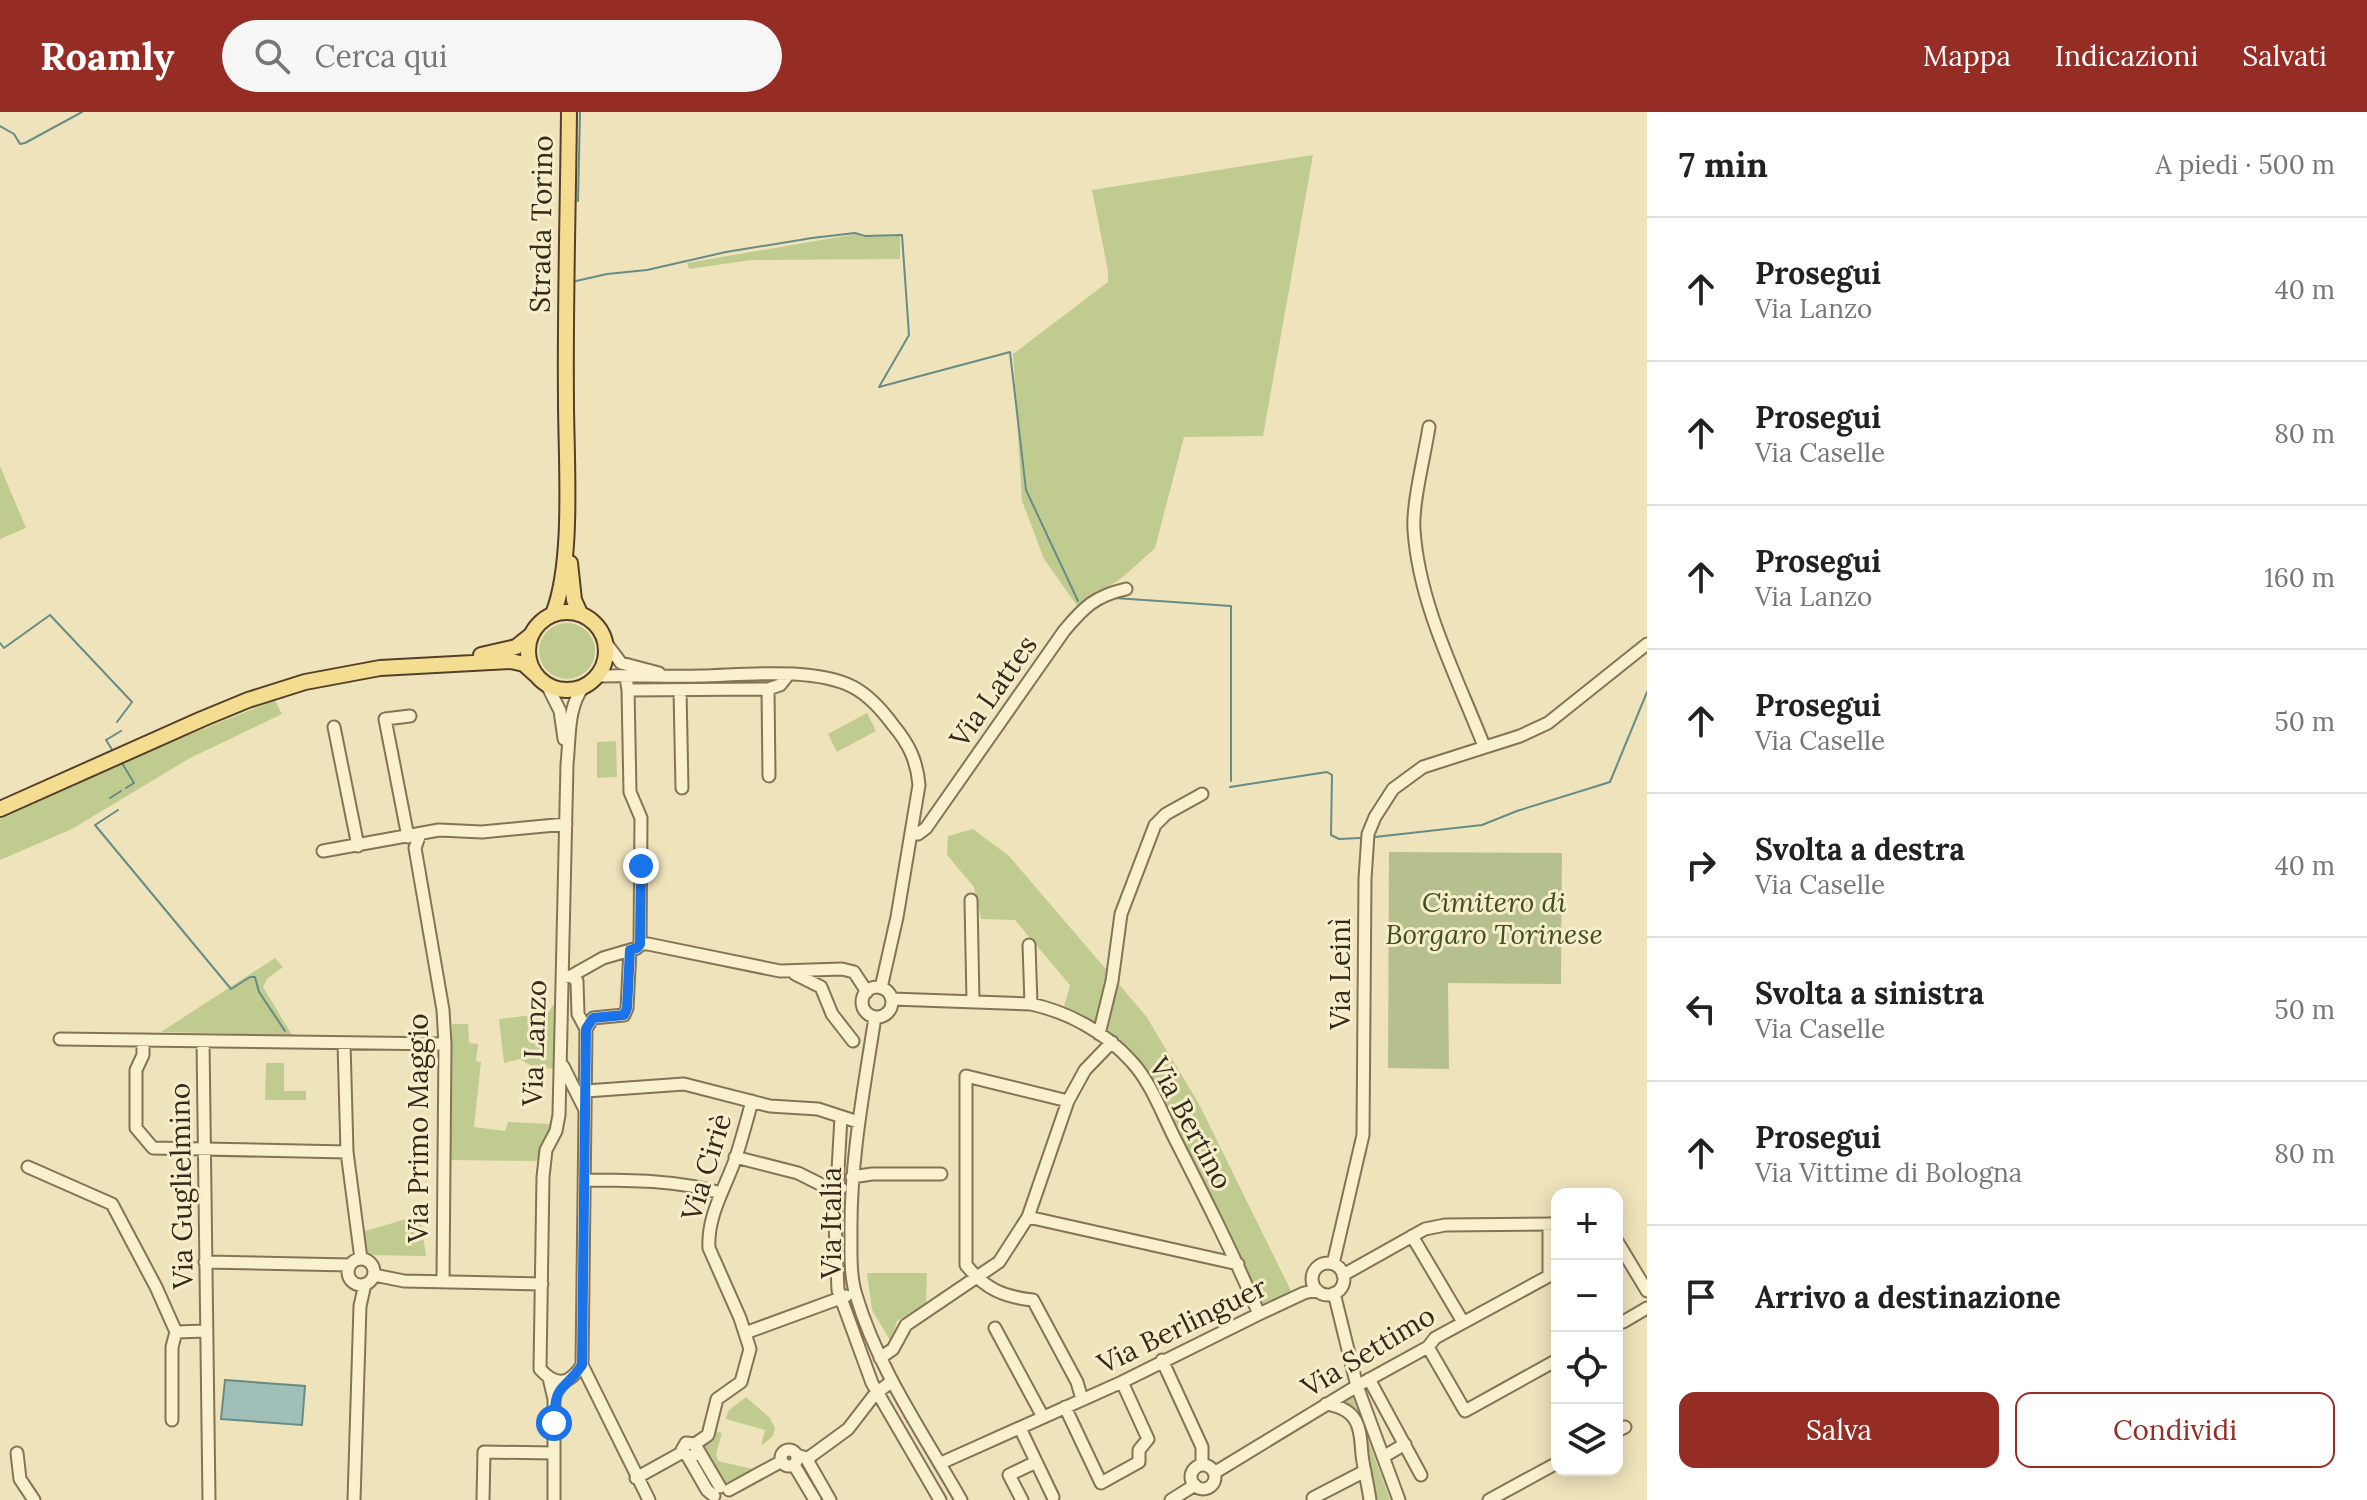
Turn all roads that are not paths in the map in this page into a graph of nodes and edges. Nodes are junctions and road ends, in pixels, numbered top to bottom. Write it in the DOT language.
graph roads {
  1 [pos="569,112"];
  2 [pos="1429,427"];
  3 [pos="566,523"];
  4 [pos="1126,589"];
  5 [pos="580,613"];
  6 [pos="553,614"];
  7 [pos="531,635"];
  8 [pos="606,643"];
  9 [pos="1647,644"];
  10 [pos="427,664"];
  11 [pos="535,674"];
  12 [pos="788,675"];
  13 [pos="597,676"];
  14 [pos="675,677"];
  15 [pos="627,683"];
  16 [pos="547,685"];
  17 [pos="584,686"];
  18 [pos="768,689"];
  19 [pos="680,690"];
  20 [pos="410,716"];
  21 [pos="334,727"];
  22 [pos="1484,746"];
  23 [pos="567,764"];
  24 [pos="769,776"];
  25 [pos="682,788"];
  26 [pos="1202,794"];
  27 [pos="0,809"];
  28 [pos="566,824"];
  29 [pos="912,834"];
  30 [pos="414,836"];
  31 [pos="358,846"];
  32 [pos="323,851"];
  33 [pos="971,900"];
  34 [pos="1029,945"];
  35 [pos="635,947"];
  36 [pos="791,972"];
  37 [pos="567,976"];
  38 [pos="881,988"];
  39 [pos="867,992"];
  40 [pos="892,999"];
  41 [pos="973,1001"];
  42 [pos="1031,1004"];
  43 [pos="875,1017"];
  44 [pos="586,1029"];
  45 [pos="1099,1034"];
  46 [pos="60,1039"];
  47 [pos="143,1040"];
  48 [pos="203,1041"];
  49 [pos="853,1041"];
  50 [pos="1112,1042"];
  51 [pos="344,1043"];
  52 [pos="445,1044"];
  53 [pos="561,1058"];
  54 [pos="586,1091"];
  55 [pos="752,1101"];
  56 [pos="1068,1101"];
  57 [pos="559,1114"];
  58 [pos="586,1115"];
  59 [pos="841,1117"];
  60 [pos="858,1122"];
  61 [pos="204,1149"];
  62 [pos="347,1152"];
  63 [pos="735,1157"];
  64 [pos="28,1167"];
  65 [pos="941,1174"];
  66 [pos="584,1180"];
  67 [pos="851,1183"];
  68 [pos="836,1188"];
  69 [pos="721,1193"];
  70 [pos="1028,1217"];
  71 [pos="1551,1224"];
  72 [pos="1412,1236"];
  73 [pos="1623,1251"];
  74 [pos="205,1262"];
  75 [pos="356,1262"];
  76 [pos="1238,1264"];
  77 [pos="1333,1264"];
  78 [pos="1343,1275"];
  79 [pos="1551,1275"];
  80 [pos="976,1278"];
  81 [pos="365,1281"];
  82 [pos="443,1281"];
  83 [pos="542,1284"];
  84 [pos="1315,1287"];
  85 [pos="1647,1291"];
  86 [pos="855,1293"];
  87 [pos="1334,1293"];
  88 [pos="840,1297"];
  89 [pos="1647,1308"];
  90 [pos="1259,1314"];
  91 [pos="1463,1322"];
  92 [pos="1623,1322"];
  93 [pos="995,1328"];
  94 [pos="206,1331"];
  95 [pos="176,1332"];
  96 [pos="745,1333"];
  97 [pos="1428,1347"];
  98 [pos="880,1358"];
  99 [pos="1162,1360"];
  100 [pos="1551,1363"];
  101 [pos="582,1365"];
  102 [pos="544,1374"];
  103 [pos="1369,1379"];
  104 [pos="565,1381"];
  105 [pos="891,1382"];
  106 [pos="1122,1382"];
  107 [pos="1357,1386"];
  108 [pos="877,1392"];
  109 [pos="554,1399"];
  110 [pos="1082,1399"];
  111 [pos="1326,1404"];
  112 [pos="1065,1407"];
  113 [pos="1043,1417"];
  114 [pos="172,1420"];
  115 [pos="1020,1428"];
  116 [pos="1405,1444"];
  117 [pos="691,1450"];
  118 [pos="17,1453"];
  119 [pos="553,1453"];
  120 [pos="1383,1457"];
  121 [pos="796,1459"];
  122 [pos="1036,1462"];
  123 [pos="941,1463"];
  124 [pos="1202,1465"];
  125 [pos="1551,1466"];
  126 [pos="1365,1471"];
  127 [pos="1214,1473"];
  128 [pos="1421,1475"];
  129 [pos="636,1478"];
  130 [pos="1195,1485"];
  131 [pos="722,1494"];
  132 [pos="1053,1497"];
  133 [pos="34,1500"];
  134 [pos="209,1500"];
  135 [pos="354,1500"];
  136 [pos="483,1500"];
  137 [pos="554,1500"];
  138 [pos="649,1500"];
  139 [pos="815,1500"];
  140 [pos="830,1500"];
  141 [pos="940,1500"];
  142 [pos="961,1500"];
  143 [pos="1022,1500"];
  144 [pos="1171,1500"];
  145 [pos="1314,1500"];
  146 [pos="1370,1500"];
  147 [pos="1399,1500"];
  148 [pos="1489,1500"];
  1 -- 3 [label="main road, Strada Torino"];
  2 -- 22 [label="street"];
  3 -- 5 [label="main road"];
  3 -- 6 [label="main road"];
  4 -- 29 [label="street, Via Lattes"];
  5 -- 6 [label="main road"];
  5 -- 8 [label="main road"];
  6 -- 7 [label="main road"];
  7 -- 10 [label="main road"];
  7 -- 11 [label="main road"];
  8 -- 13 [label="main road"];
  8 -- 14 [label="street"];
  9 -- 22 [label="street, Via Leinì"];
  10 -- 11 [label="main road"];
  10 -- 27 [label="main road"];
  11 -- 16 [label="main road"];
  12 -- 14 [label="street"];
  12 -- 18 [label="street"];
  12 -- 29 [label="street"];
  13 -- 15 [label="street"];
  13 -- 17 [label="main road"];
  14 -- 15 [label="street"];
  15 -- 19 [label="street"];
  15 -- 35 [label="street"];
  16 -- 17 [label="main road"];
  16 -- 23 [label="street, Via Lanzo"];
  17 -- 23 [label="street, Via Lanzo"];
  18 -- 19 [label="street"];
  18 -- 24 [label="street"];
  19 -- 25 [label="street"];
  20 -- 30 [label="street, Via Primo Maggio"];
  21 -- 31 [label="street"];
  22 -- 77 [label="street, Via Leinì"];
  23 -- 28 [label="street, Via Lanzo"];
  26 -- 45 [label="street"];
  28 -- 30 [label="street"];
  28 -- 37 [label="street, Via Lanzo"];
  29 -- 38 [label="street"];
  30 -- 31 [label="street"];
  30 -- 52 [label="street, Via Primo Maggio"];
  31 -- 32 [label="street"];
  33 -- 41 [label="street"];
  34 -- 42 [label="street"];
  35 -- 36 [label="street"];
  35 -- 37 [label="street"];
  35 -- 44 [label="street"];
  36 -- 39 [label="street"];
  36 -- 49 [label="street"];
  37 -- 44 [label="street, Via Lanzo"];
  37 -- 53 [label="street, Via Lanzo"];
  38 -- 39 [label="street"];
  38 -- 40 [label="street"];
  39 -- 43 [label="street"];
  40 -- 41 [label="street, Via Bertino"];
  40 -- 43 [label="street"];
  41 -- 42 [label="street, Via Bertino"];
  42 -- 45 [label="street, Via Bertino"];
  43 -- 60 [label="street, Via Italia"];
  44 -- 54 [label="street, Via Lanzo"];
  45 -- 50 [label="street, Via Bertino"];
  46 -- 47 [label="street"];
  47 -- 48 [label="street"];
  47 -- 61 [label="street"];
  48 -- 51 [label="street"];
  48 -- 61 [label="street, Via Guglielmino"];
  50 -- 56 [label="street"];
  50 -- 76 [label="street, Via Bertino"];
  51 -- 52 [label="street"];
  51 -- 62 [label="street"];
  52 -- 82 [label="street, Via Primo Maggio"];
  53 -- 57 [label="street, Via Lanzo"];
  53 -- 58 [label="street"];
  54 -- 55 [label="street"];
  54 -- 58 [label="street, Via Lanzo"];
  55 -- 59 [label="street"];
  55 -- 63 [label="street, Via Ciriè"];
  56 -- 70 [label="street"];
  56 -- 80 [label="street"];
  57 -- 58 [label="street"];
  57 -- 83 [label="street, Via Lanzo"];
  58 -- 66 [label="street, Via Lanzo"];
  59 -- 60 [label="street"];
  59 -- 68 [label="street, Via Italia"];
  60 -- 67 [label="street, Via Italia"];
  61 -- 62 [label="street"];
  61 -- 74 [label="street, Via Guglielmino"];
  62 -- 75 [label="street"];
  63 -- 68 [label="street"];
  63 -- 69 [label="street, Via Ciriè"];
  64 -- 95 [label="street"];
  65 -- 67 [label="street"];
  66 -- 69 [label="street"];
  66 -- 101 [label="street, Via Lanzo"];
  67 -- 68 [label="street"];
  67 -- 86 [label="street, Via Italia"];
  68 -- 88 [label="street, Via Italia"];
  69 -- 96 [label="street, Via Ciriè"];
  70 -- 76 [label="street"];
  70 -- 80 [label="street"];
  71 -- 72 [label="street"];
  72 -- 78 [label="street"];
  72 -- 91 [label="street"];
  73 -- 85 [label="street"];
  74 -- 75 [label="street"];
  74 -- 94 [label="street, Via Guglielmino"];
  75 -- 81 [label="street"];
  75 -- 81 [label="street"];
  76 -- 90 [label="street, Via Bertino"];
  77 -- 78 [label="street"];
  77 -- 84 [label="street"];
  78 -- 87 [label="street"];
  79 -- 91 [label="street, Via Settimo"];
  80 -- 98 [label="street"];
  80 -- 110 [label="street"];
  81 -- 82 [label="street"];
  81 -- 135 [label="street"];
  82 -- 83 [label="street"];
  83 -- 102 [label="street, Via Lanzo"];
  84 -- 87 [label="street"];
  84 -- 90 [label="street, Via Berlinguer"];
  86 -- 88 [label="street"];
  86 -- 98 [label="street, Via Italia"];
  87 -- 107 [label="street"];
  88 -- 96 [label="street"];
  88 -- 108 [label="street, Via Italia"];
  89 -- 92 [label="street"];
  90 -- 99 [label="street, Via Berlinguer"];
  91 -- 97 [label="street, Via Settimo"];
  93 -- 113 [label="street"];
  94 -- 95 [label="street"];
  94 -- 134 [label="street, Via Guglielmino"];
  95 -- 114 [label="street"];
  96 -- 117 [label="street, Via Ciriè"];
  97 -- 100 [label="street"];
  97 -- 103 [label="street, Via Settimo"];
  98 -- 105 [label="street, Via Italia"];
  99 -- 106 [label="street, Via Berlinguer"];
  99 -- 124 [label="street"];
  101 -- 104 [label="street"];
  101 -- 129 [label="street"];
  102 -- 104 [label="street"];
  102 -- 109 [label="street, Via Lanzo"];
  103 -- 107 [label="street, Via Settimo"];
  103 -- 116 [label="street"];
  104 -- 109 [label="street"];
  105 -- 108 [label="street"];
  105 -- 123 [label="street, Via Italia"];
  106 -- 110 [label="street, Via Berlinguer"];
  106 -- 112 [label="street"];
  107 -- 111 [label="street, Via Settimo"];
  107 -- 120 [label="street"];
  108 -- 121 [label="street"];
  108 -- 141 [label="street, Via Italia"];
  109 -- 119 [label="street, Via Lanzo"];
  110 -- 112 [label="street, Via Berlinguer"];
  111 -- 126 [label="street"];
  111 -- 127 [label="street, Via Settimo"];
  112 -- 113 [label="street, Via Berlinguer"];
  113 -- 115 [label="street, Via Berlinguer"];
  115 -- 122 [label="street"];
  115 -- 123 [label="street, Via Berlinguer"];
  116 -- 120 [label="street"];
  116 -- 128 [label="street"];
  117 -- 129 [label="street"];
  117 -- 131 [label="street"];
  118 -- 133 [label="street"];
  119 -- 136 [label="street"];
  119 -- 137 [label="street, Via Lanzo"];
  120 -- 147 [label="street"];
  121 -- 131 [label="street"];
  121 -- 139 [label="street"];
  121 -- 140 [label="street"];
  122 -- 132 [label="street"];
  122 -- 143 [label="street"];
  123 -- 142 [label="street, Via Italia"];
  124 -- 127 [label="street"];
  124 -- 130 [label="street"];
  125 -- 148 [label="street"];
  126 -- 145 [label="street"];
  126 -- 146 [label="street"];
  127 -- 130 [label="street"];
  129 -- 138 [label="street"];
  130 -- 144 [label="street"];
}
